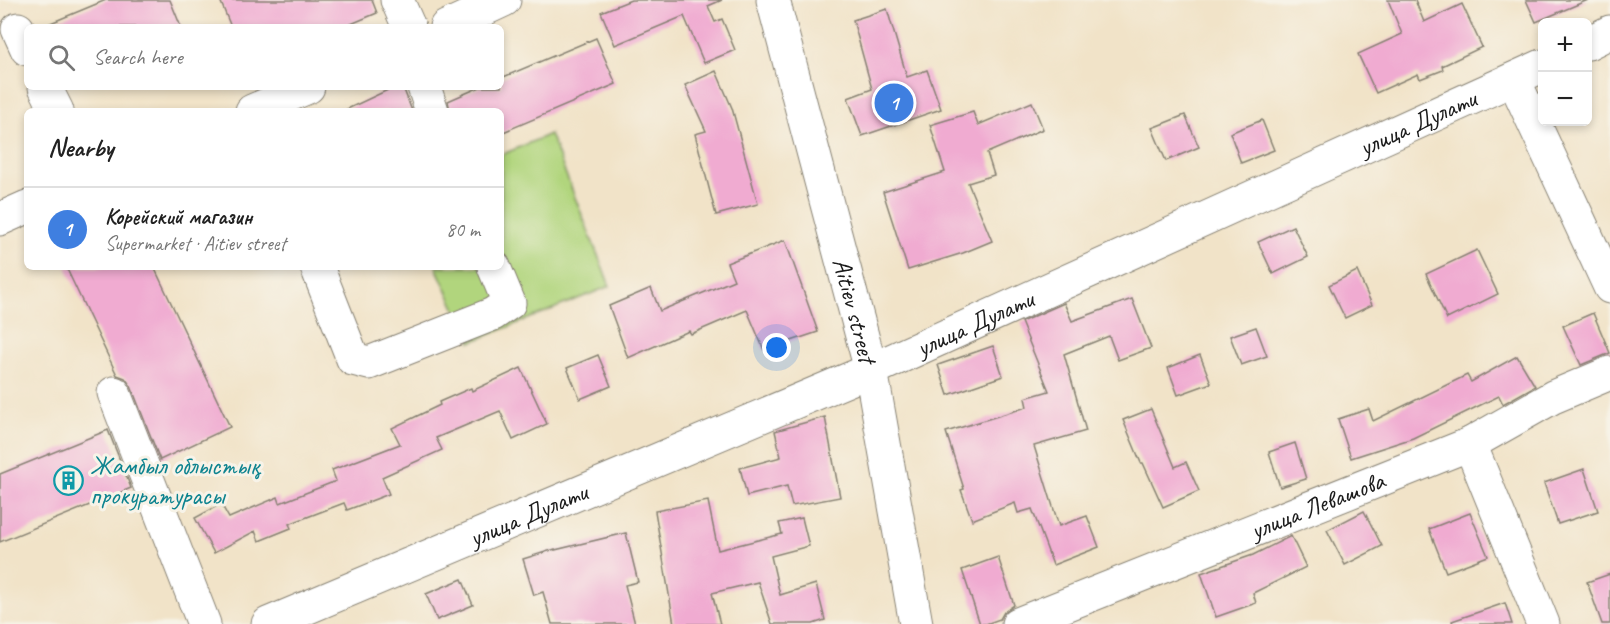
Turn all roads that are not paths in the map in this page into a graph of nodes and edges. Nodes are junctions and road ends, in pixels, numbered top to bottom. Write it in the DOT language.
graph roads {
  1 [pos="397,0"];
  2 [pos="504,0"];
  3 [pos="773,0"];
  4 [pos="407,24"];
  5 [pos="452,24"];
  6 [pos="1610,32"];
  7 [pos="1592,41"];
  8 [pos="1528,73"];
  9 [pos="46,90"];
  10 [pos="301,90"];
  11 [pos="425,90"];
  12 [pos="56,108"];
  13 [pos="259,108"];
  14 [pos="431,108"];
  15 [pos="24,208"];
  16 [pos="0,219"];
  17 [pos="318,270"];
  18 [pos="495,270"];
  19 [pos="1610,287"];
  20 [pos="872,370"];
  21 [pos="1610,373"];
  22 [pos="114,393"];
  23 [pos="1470,444"];
  24 [pos="204,624"];
  25 [pos="268,624"];
  26 [pos="916,624"];
  27 [pos="1018,624"];
  28 [pos="1543,624"];
  1 -- 4 [label="street"];
  2 -- 5 [label="street"];
  3 -- 20 [label="street, Aitiev street"];
  6 -- 7 [label="street"];
  8 -- 19 [label="street"];
  8 -- 20 [label="street, улица Дулати"];
  9 -- 12 [label="street"];
  10 -- 13 [label="street"];
  11 -- 14 [label="street"];
  15 -- 16 [label="street"];
  17 -- 18 [label="street"];
  20 -- 25 [label="street, улица Дулати"];
  20 -- 26 [label="street, Aitiev street"];
  21 -- 23 [label="street, улица Левашова"];
  22 -- 24 [label="street"];
  23 -- 27 [label="street, улица Левашова"];
  23 -- 28 [label="street"];
}
